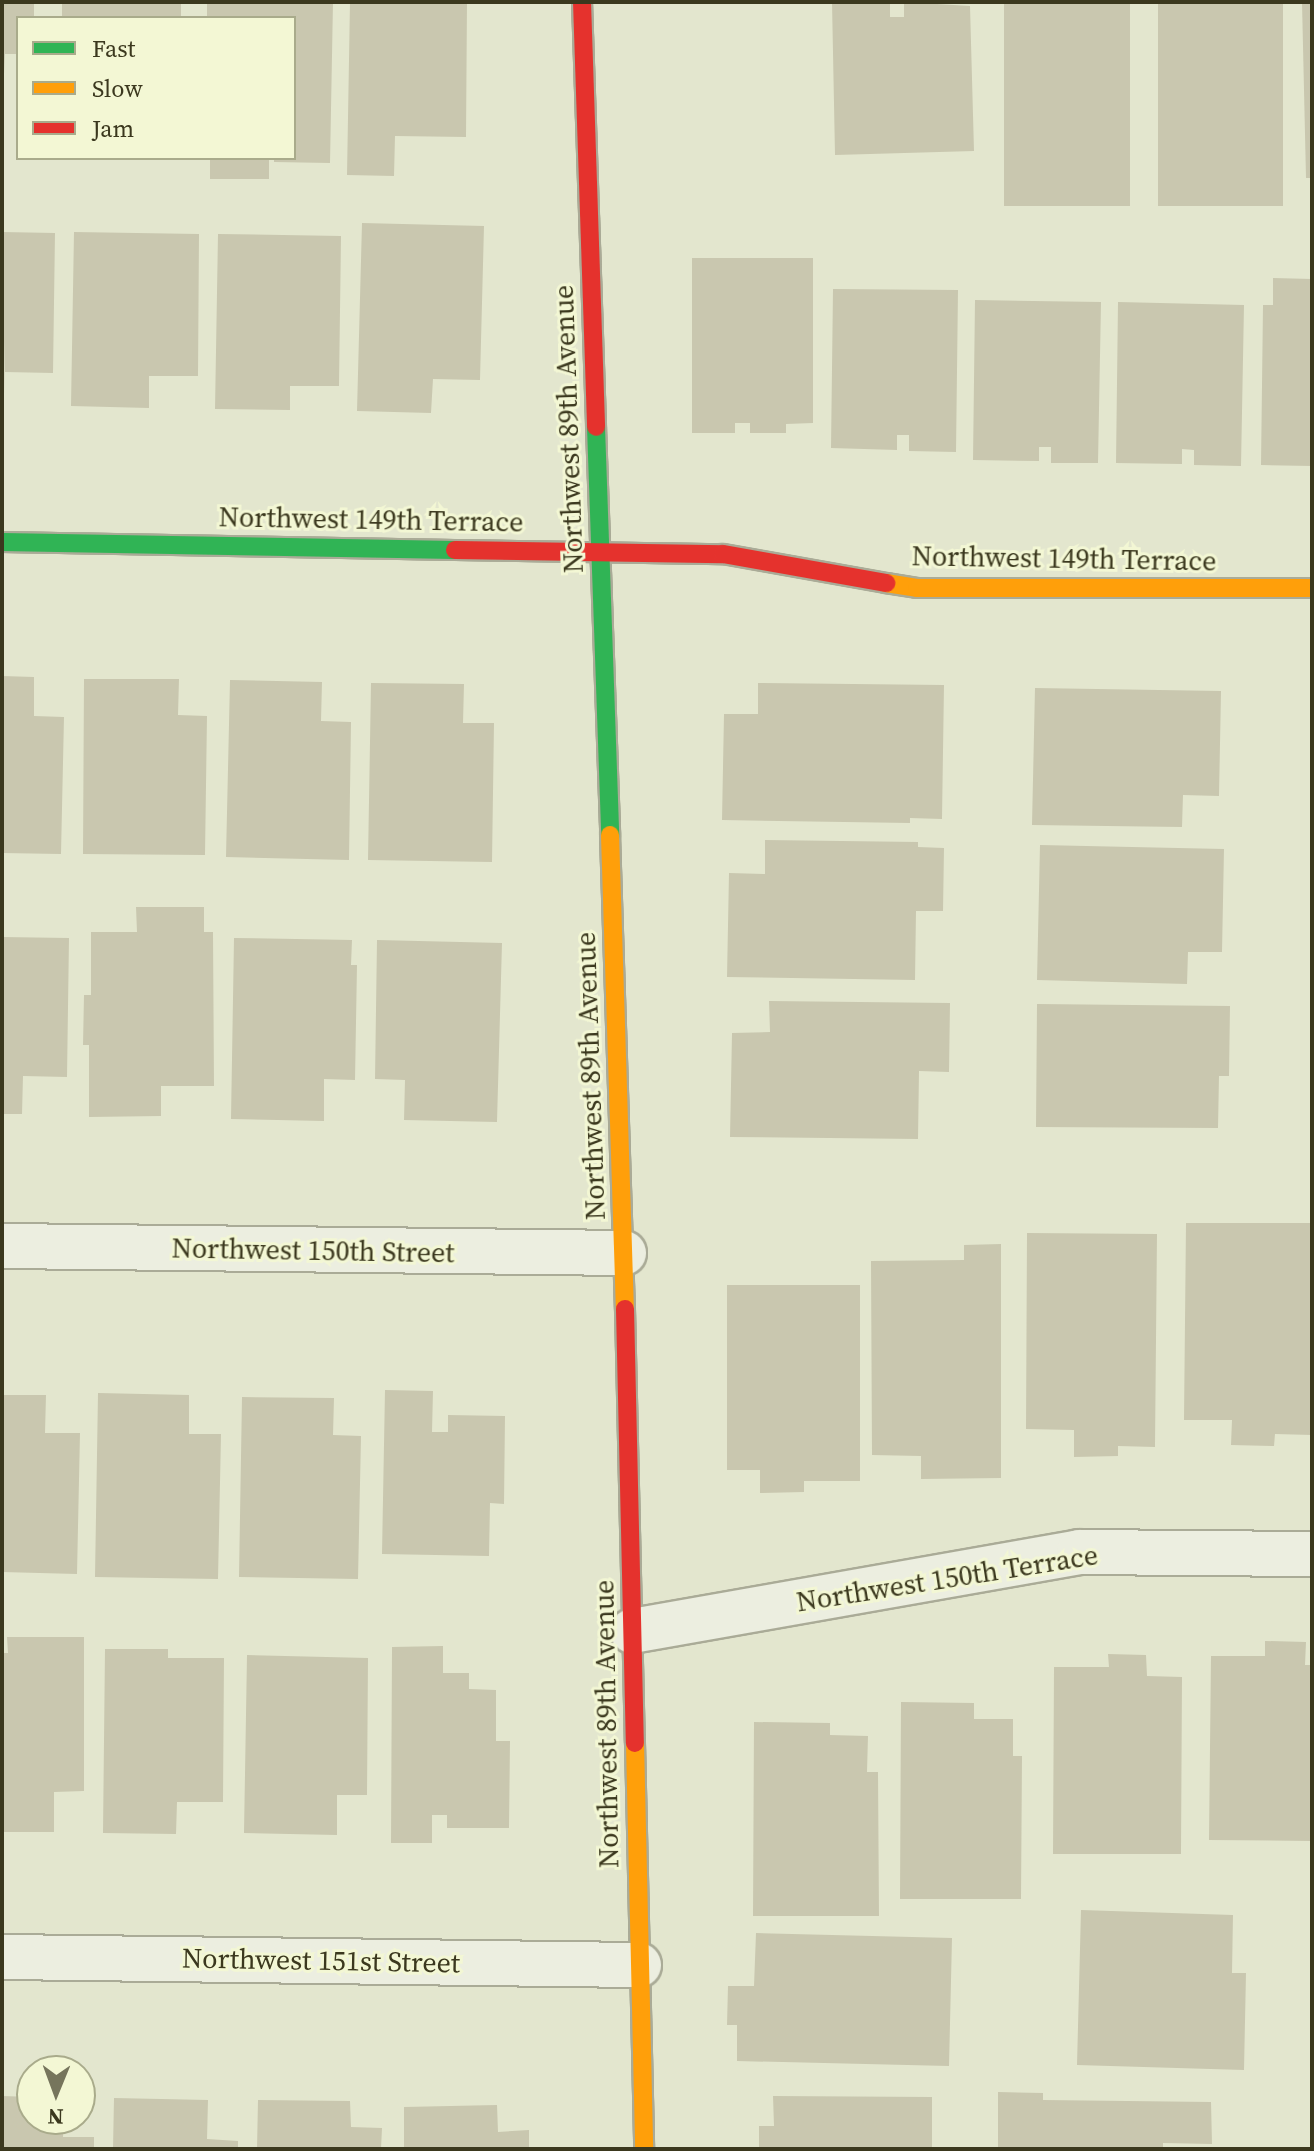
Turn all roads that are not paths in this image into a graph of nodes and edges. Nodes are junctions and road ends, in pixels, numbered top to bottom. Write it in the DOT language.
graph roads {
  1 [pos="582,2"];
  2 [pos="2,542"];
  3 [pos="600,550"];
  4 [pos="1312,588"];
  5 [pos="2,1246"];
  6 [pos="624,1253"];
  7 [pos="1312,1554"];
  8 [pos="632,1631"];
  9 [pos="2,1957"];
  10 [pos="639,1965"];
  11 [pos="644,2149"];
  1 -- 3 [label="street, Northwest 89th Avenue"];
  2 -- 3 [label="street, Northwest 149th Terrace"];
  3 -- 4 [label="street, Northwest 149th Terrace"];
  3 -- 6 [label="street, Northwest 89th Avenue"];
  5 -- 6 [label="street, Northwest 150th Street"];
  6 -- 8 [label="street, Northwest 89th Avenue"];
  7 -- 8 [label="street, Northwest 150th Terrace"];
  8 -- 10 [label="street, Northwest 89th Avenue"];
  9 -- 10 [label="street, Northwest 151st Street"];
  10 -- 11 [label="street, Northwest 89th Avenue"];
}
